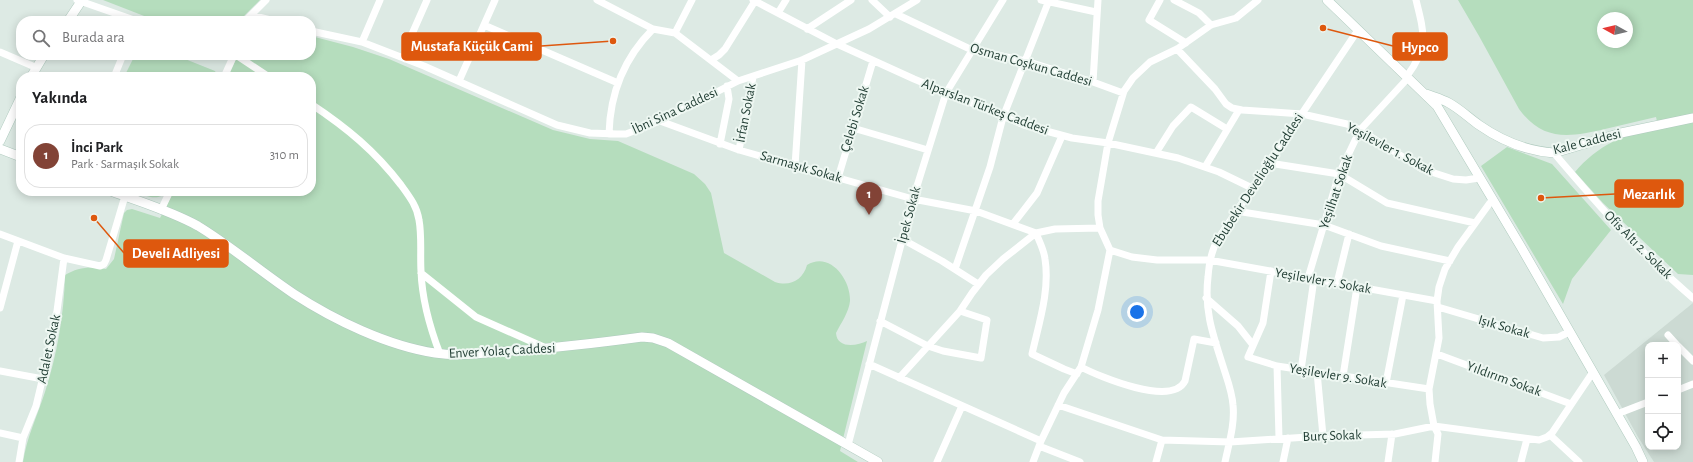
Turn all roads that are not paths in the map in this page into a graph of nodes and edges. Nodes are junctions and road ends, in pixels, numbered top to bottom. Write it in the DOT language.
graph roads {
  1 [pos="266,0"];
  2 [pos="380,0"];
  3 [pos="427,0"];
  4 [pos="495,0"];
  5 [pos="597,0"];
  6 [pos="692,0"];
  7 [pos="754,0"];
  8 [pos="786,0"];
  9 [pos="851,0"];
  10 [pos="872,0"];
  11 [pos="918,0"];
  12 [pos="1003,0"];
  13 [pos="1098,0"];
  14 [pos="1160,0"];
  15 [pos="1174,0"];
  16 [pos="1258,0"];
  17 [pos="1327,0"];
  18 [pos="1416,0"];
  19 [pos="80,1"];
  20 [pos="1044,1"];
  21 [pos="1068,3"];
  22 [pos="1096,12"];
  23 [pos="778,13"];
  24 [pos="251,15"];
  25 [pos="71,16"];
  26 [pos="123,16"];
  27 [pos="255,16"];
  28 [pos="893,16"];
  29 [pos="484,25"];
  30 [pos="1211,25"];
  31 [pos="653,28"];
  32 [pos="807,29"];
  33 [pos="1358,30"];
  34 [pos="316,31"];
  35 [pos="675,33"];
  36 [pos="362,42"];
  37 [pos="1186,43"];
  38 [pos="837,44"];
  39 [pos="1177,49"];
  40 [pos="972,50"];
  41 [pos="0,52"];
  42 [pos="16,59"];
  43 [pos="405,59"];
  44 [pos="19,60"];
  45 [pos="40,60"];
  46 [pos="121,60"];
  47 [pos="232,60"];
  48 [pos="243,60"];
  49 [pos="711,60"];
  50 [pos="802,60"];
  51 [pos="873,60"];
  52 [pos="1026,61"];
  53 [pos="35,67"];
  54 [pos="33,72"];
  55 [pos="116,72"];
  56 [pos="226,72"];
  57 [pos="261,72"];
  58 [pos="754,76"];
  59 [pos="1408,77"];
  60 [pos="459,82"];
  61 [pos="738,82"];
  62 [pos="1093,82"];
  63 [pos="618,83"];
  64 [pos="727,86"];
  65 [pos="946,93"];
  66 [pos="1123,93"];
  67 [pos="1423,93"];
  68 [pos="16,107"];
  69 [pos="316,107"];
  70 [pos="1239,110"];
  71 [pos="1302,114"];
  72 [pos="1003,116"];
  73 [pos="1693,118"];
  74 [pos="660,121"];
  75 [pos="853,128"];
  76 [pos="1227,129"];
  77 [pos="1360,130"];
  78 [pos="609,134"];
  79 [pos="1062,136"];
  80 [pos="0,141"];
  81 [pos="1108,143"];
  82 [pos="720,144"];
  83 [pos="0,149"];
  84 [pos="739,150"];
  85 [pos="928,150"];
  86 [pos="1156,153"];
  87 [pos="1554,153"];
  88 [pos="16,155"];
  89 [pos="1269,163"];
  90 [pos="795,166"];
  91 [pos="1205,166"];
  92 [pos="1340,174"];
  93 [pos="838,178"];
  94 [pos="1479,178"];
  95 [pos="1252,188"];
  96 [pos="125,196"];
  97 [pos="168,196"];
  98 [pos="913,199"];
  99 [pos="1492,200"];
  100 [pos="161,210"];
  101 [pos="976,211"];
  102 [pos="1236,211"];
  103 [pos="1475,223"];
  104 [pos="1013,224"];
  105 [pos="1324,225"];
  106 [pos="1100,228"];
  107 [pos="1036,233"];
  108 [pos="0,234"];
  109 [pos="1349,234"];
  110 [pos="902,239"];
  111 [pos="18,241"];
  112 [pos="1110,250"];
  113 [pos="64,258"];
  114 [pos="1209,260"];
  115 [pos="1450,261"];
  116 [pos="955,269"];
  117 [pos="1271,272"];
  118 [pos="421,273"];
  119 [pos="1311,279"];
  120 [pos="1337,283"];
  121 [pos="978,284"];
  122 [pos="1357,287"];
  123 [pos="1403,295"];
  124 [pos="1206,298"];
  125 [pos="1693,298"];
  126 [pos="1437,304"];
  127 [pos="0,306"];
  128 [pos="960,311"];
  129 [pos="880,321"];
  130 [pos="1569,332"];
  131 [pos="1668,335"];
  132 [pos="1675,342"];
  133 [pos="1216,343"];
  134 [pos="1253,345"];
  135 [pos="928,346"];
  136 [pos="546,348"];
  137 [pos="1681,348"];
  138 [pos="440,354"];
  139 [pos="1436,354"];
  140 [pos="1693,361"];
  141 [pos="869,364"];
  142 [pos="1277,366"];
  143 [pos="1302,370"];
  144 [pos="0,371"];
  145 [pos="1079,371"];
  146 [pos="1317,372"];
  147 [pos="1593,372"];
  148 [pos="1344,376"];
  149 [pos="899,378"];
  150 [pos="43,379"];
  151 [pos="1386,383"];
  152 [pos="1693,384"];
  153 [pos="1430,389"];
  154 [pos="1681,389"];
  155 [pos="1645,403"];
  156 [pos="1571,404"];
  157 [pos="1058,405"];
  158 [pos="962,406"];
  159 [pos="1617,414"];
  160 [pos="1434,426"];
  161 [pos="0,433"];
  162 [pos="1392,434"];
  163 [pos="1550,435"];
  164 [pos="1323,436"];
  165 [pos="23,438"];
  166 [pos="1279,438"];
  167 [pos="1288,438"];
  168 [pos="1162,440"];
  169 [pos="1527,440"];
  170 [pos="1230,442"];
  171 [pos="1040,443"];
  172 [pos="848,445"];
  173 [pos="1636,447"];
  174 [pos="1576,461"];
  175 [pos="19,462"];
  176 [pos="878,462"];
  177 [pos="937,462"];
  178 [pos="1033,462"];
  179 [pos="1080,462"];
  180 [pos="1156,462"];
  181 [pos="1225,462"];
  182 [pos="1283,462"];
  183 [pos="1388,462"];
  184 [pos="1435,462"];
  185 [pos="1521,462"];
  186 [pos="1642,462"];
  187 [pos="1647,462"];
  1 -- 24 [label="street"];
  2 -- 36 [label="street"];
  3 -- 43 [label="street"];
  4 -- 29 [label="street"];
  5 -- 31 [label="street"];
  6 -- 35 [label="street"];
  7 -- 23 [label="street, Alparslan Türkeş Caddesi"];
  7 -- 49 [label="street"];
  8 -- 23 [label="street"];
  9 -- 32 [label="street"];
  10 -- 28 [label="street, Osman Coşkun Caddesi"];
  11 -- 28 [label="street, İbni Sina Caddesi"];
  12 -- 40 [label="street, İpek Sokak"];
  13 -- 22 [label="street"];
  14 -- 37 [label="street"];
  15 -- 30 [label="street"];
  16 -- 30 [label="street"];
  17 -- 33 [label="street"];
  18 -- 59 [label="street, Yeşilhat Sokak"];
  19 -- 25 [label="street"];
  19 -- 26 [label="street"];
  20 -- 21 [label="street"];
  20 -- 52 [label="street"];
  21 -- 22 [label="street"];
  22 -- 62 [label="street"];
  23 -- 32 [label="street, Alparslan Türkeş Caddesi"];
  24 -- 27 [label="street"];
  28 -- 38 [label="street, İbni Sina Caddesi"];
  28 -- 40 [label="street, Osman Coşkun Caddesi"];
  29 -- 60 [label="street"];
  29 -- 63 [label="street"];
  30 -- 37 [label="street"];
  31 -- 35 [label="street"];
  31 -- 63 [label="street"];
  32 -- 38 [label="street, Alparslan Türkeş Caddesi"];
  33 -- 59 [label="street"];
  33 -- 71 [label="street, Ebubekir Develioğlu Caddesi"];
  34 -- 36 [label="street, İbni Sina Caddesi"];
  35 -- 49 [label="street"];
  36 -- 43 [label="street, İbni Sina Caddesi"];
  37 -- 39 [label="street"];
  38 -- 50 [label="street, İbni Sina Caddesi"];
  38 -- 51 [label="street, Alparslan Türkeş Caddesi"];
  39 -- 66 [label="street"];
  39 -- 70 [label="street"];
  40 -- 52 [label="street, Osman Coşkun Caddesi"];
  40 -- 65 [label="street, İpek Sokak"];
  41 -- 42 [label="street"];
  43 -- 60 [label="street, İbni Sina Caddesi"];
  44 -- 53 [label="street"];
  45 -- 53 [label="street"];
  46 -- 55 [label="street"];
  47 -- 56 [label="street"];
  48 -- 57 [label="street"];
  49 -- 61 [label="street"];
  50 -- 58 [label="street, İbni Sina Caddesi"];
  50 -- 90 [label="street"];
  51 -- 65 [label="street, Alparslan Türkeş Caddesi"];
  51 -- 75 [label="street, Çelebi Sokak"];
  52 -- 62 [label="street, Osman Coşkun Caddesi"];
  52 -- 72 [label="street"];
  53 -- 54 [label="street"];
  58 -- 61 [label="street, İbni Sina Caddesi"];
  58 -- 84 [label="street, İrfan Sokak"];
  59 -- 67 [label="street"];
  59 -- 77 [label="street, Yeşilhat Sokak"];
  60 -- 78 [label="street, İbni Sina Caddesi"];
  61 -- 64 [label="street, İbni Sina Caddesi"];
  62 -- 66 [label="street, Osman Coşkun Caddesi"];
  63 -- 78 [label="street"];
  64 -- 74 [label="street, İbni Sina Caddesi"];
  64 -- 82 [label="street"];
  65 -- 72 [label="street, Alparslan Türkeş Caddesi"];
  65 -- 85 [label="street, İpek Sokak"];
  66 -- 81 [label="street"];
  67 -- 87 [label="street, Kale Caddesi"];
  67 -- 94 [label="street"];
  68 -- 80 [label="street"];
  69 -- 118 [label="street"];
  70 -- 71 [label="street, Yeşilevler 1. Sokak"];
  70 -- 76 [label="street"];
  71 -- 77 [label="street, Yeşilevler 1. Sokak"];
  71 -- 89 [label="street, Ebubekir Develioğlu Caddesi"];
  72 -- 79 [label="street, Alparslan Türkeş Caddesi"];
  72 -- 101 [label="street"];
  73 -- 87 [label="street, Kale Caddesi"];
  74 -- 78 [label="street, İbni Sina Caddesi"];
  74 -- 82 [label="street, Sarmaşık Sokak"];
  75 -- 85 [label="street"];
  75 -- 93 [label="street, Çelebi Sokak"];
  76 -- 86 [label="street"];
  76 -- 91 [label="street"];
  77 -- 92 [label="street, Yeşilhat Sokak"];
  77 -- 94 [label="street, Yeşilevler 1. Sokak"];
  79 -- 81 [label="street, Alparslan Türkeş Caddesi"];
  79 -- 104 [label="street"];
  81 -- 86 [label="street, Alparslan Türkeş Caddesi"];
  81 -- 106 [label="street"];
  82 -- 84 [label="street, Sarmaşık Sokak"];
  83 -- 88 [label="street"];
  84 -- 90 [label="street, Sarmaşık Sokak"];
  85 -- 98 [label="street, İpek Sokak"];
  86 -- 91 [label="street, Alparslan Türkeş Caddesi"];
  87 -- 125 [label="street, Ofis Altı 2. Sokak"];
  89 -- 92 [label="street"];
  89 -- 95 [label="street, Ebubekir Develioğlu Caddesi"];
  90 -- 93 [label="street, Sarmaşık Sokak"];
  91 -- 95 [label="street, Alparslan Türkeş Caddesi"];
  92 -- 103 [label="street"];
  92 -- 105 [label="street, Yeşilhat Sokak"];
  93 -- 98 [label="street, Sarmaşık Sokak"];
  94 -- 99 [label="street"];
  95 -- 102 [label="street, Ebubekir Develioğlu Caddesi"];
  96 -- 100 [label="street, Enver Yolaç Caddesi"];
  96 -- 113 [label="street"];
  97 -- 100 [label="street"];
  98 -- 101 [label="street, Sarmaşık Sokak"];
  98 -- 110 [label="street, İpek Sokak"];
  99 -- 103 [label="street"];
  99 -- 130 [label="street"];
  100 -- 138 [label="street, Enver Yolaç Caddesi"];
  101 -- 104 [label="street, Sarmaşık Sokak"];
  101 -- 116 [label="street"];
  102 -- 105 [label="street"];
  102 -- 114 [label="street, Ebubekir Develioğlu Caddesi"];
  103 -- 115 [label="street"];
  104 -- 107 [label="street, Sarmaşık Sokak"];
  105 -- 109 [label="street"];
  105 -- 119 [label="street, Yeşilhat Sokak"];
  106 -- 107 [label="street"];
  106 -- 112 [label="street"];
  107 -- 121 [label="street"];
  107 -- 145 [label="street"];
  108 -- 111 [label="street"];
  109 -- 115 [label="street"];
  109 -- 120 [label="street"];
  110 -- 116 [label="street"];
  110 -- 129 [label="street, İpek Sokak"];
  111 -- 113 [label="street"];
  111 -- 127 [label="street"];
  112 -- 114 [label="street, Yeşilevler 7. Sokak"];
  112 -- 145 [label="street"];
  113 -- 150 [label="street, Adalet Sokak"];
  114 -- 117 [label="street, Yeşilevler 7. Sokak"];
  114 -- 124 [label="street, Ebubekir Develioğlu Caddesi"];
  115 -- 126 [label="street"];
  116 -- 121 [label="street"];
  117 -- 119 [label="street, Yeşilevler 7. Sokak"];
  117 -- 134 [label="street"];
  118 -- 136 [label="street"];
  118 -- 138 [label="street"];
  119 -- 120 [label="street, Yeşilevler 7. Sokak"];
  119 -- 143 [label="street, Yeşilhat Sokak"];
  120 -- 122 [label="street, Yeşilevler 7. Sokak"];
  121 -- 128 [label="street"];
  122 -- 123 [label="street, Yeşilevler 7. Sokak"];
  122 -- 148 [label="street"];
  123 -- 126 [label="street, Yeşilevler 7. Sokak"];
  123 -- 151 [label="street"];
  124 -- 133 [label="street, Ebubekir Develioğlu Caddesi"];
  124 -- 134 [label="street"];
  126 -- 130 [label="street, Işık Sokak"];
  126 -- 139 [label="street"];
  128 -- 135 [label="street"];
  128 -- 135 [label="street"];
  129 -- 135 [label="street"];
  129 -- 141 [label="street, İpek Sokak"];
  130 -- 147 [label="street"];
  131 -- 132 [label="street"];
  133 -- 145 [label="street"];
  133 -- 170 [label="street, Ebubekir Develioğlu Caddesi"];
  134 -- 142 [label="street, Yeşilevler 9. Sokak"];
  135 -- 149 [label="street"];
  136 -- 138 [label="street, Enver Yolaç Caddesi"];
  136 -- 172 [label="street, Enver Yolaç Caddesi"];
  137 -- 140 [label="street"];
  139 -- 153 [label="street"];
  139 -- 156 [label="street, Yıldırım Sokak"];
  141 -- 149 [label="street"];
  141 -- 172 [label="street, İpek Sokak"];
  142 -- 143 [label="street, Yeşilevler 9. Sokak"];
  142 -- 166 [label="street"];
  143 -- 146 [label="street, Yeşilevler 9. Sokak"];
  144 -- 150 [label="street"];
  145 -- 157 [label="street"];
  146 -- 148 [label="street, Yeşilevler 9. Sokak"];
  146 -- 164 [label="street"];
  147 -- 156 [label="street"];
  147 -- 159 [label="street"];
  148 -- 151 [label="street, Yeşilevler 9. Sokak"];
  149 -- 158 [label="street"];
  150 -- 165 [label="street, Adalet Sokak"];
  151 -- 153 [label="street, Yeşilevler 9. Sokak"];
  152 -- 154 [label="street"];
  153 -- 160 [label="street"];
  155 -- 159 [label="street"];
  156 -- 163 [label="street"];
  157 -- 168 [label="street, Burç Sokak"];
  157 -- 171 [label="street"];
  158 -- 171 [label="street"];
  158 -- 177 [label="street"];
  159 -- 173 [label="street"];
  160 -- 162 [label="street, Burç Sokak"];
  160 -- 169 [label="street, Burç Sokak"];
  160 -- 184 [label="street"];
  161 -- 165 [label="street"];
  162 -- 164 [label="street, Burç Sokak"];
  162 -- 183 [label="street"];
  163 -- 169 [label="street, Burç Sokak"];
  163 -- 174 [label="street"];
  164 -- 167 [label="street, Burç Sokak"];
  165 -- 175 [label="street, Adalet Sokak"];
  166 -- 167 [label="street, Burç Sokak"];
  166 -- 170 [label="street, Burç Sokak"];
  167 -- 182 [label="street"];
  168 -- 170 [label="street, Burç Sokak"];
  168 -- 180 [label="street"];
  169 -- 185 [label="street"];
  170 -- 181 [label="street, Ebubekir Develioğlu Caddesi"];
  171 -- 178 [label="street"];
  171 -- 179 [label="street"];
  172 -- 176 [label="street, Enver Yolaç Caddesi"];
  173 -- 186 [label="street"];
  173 -- 187 [label="street"];
}
